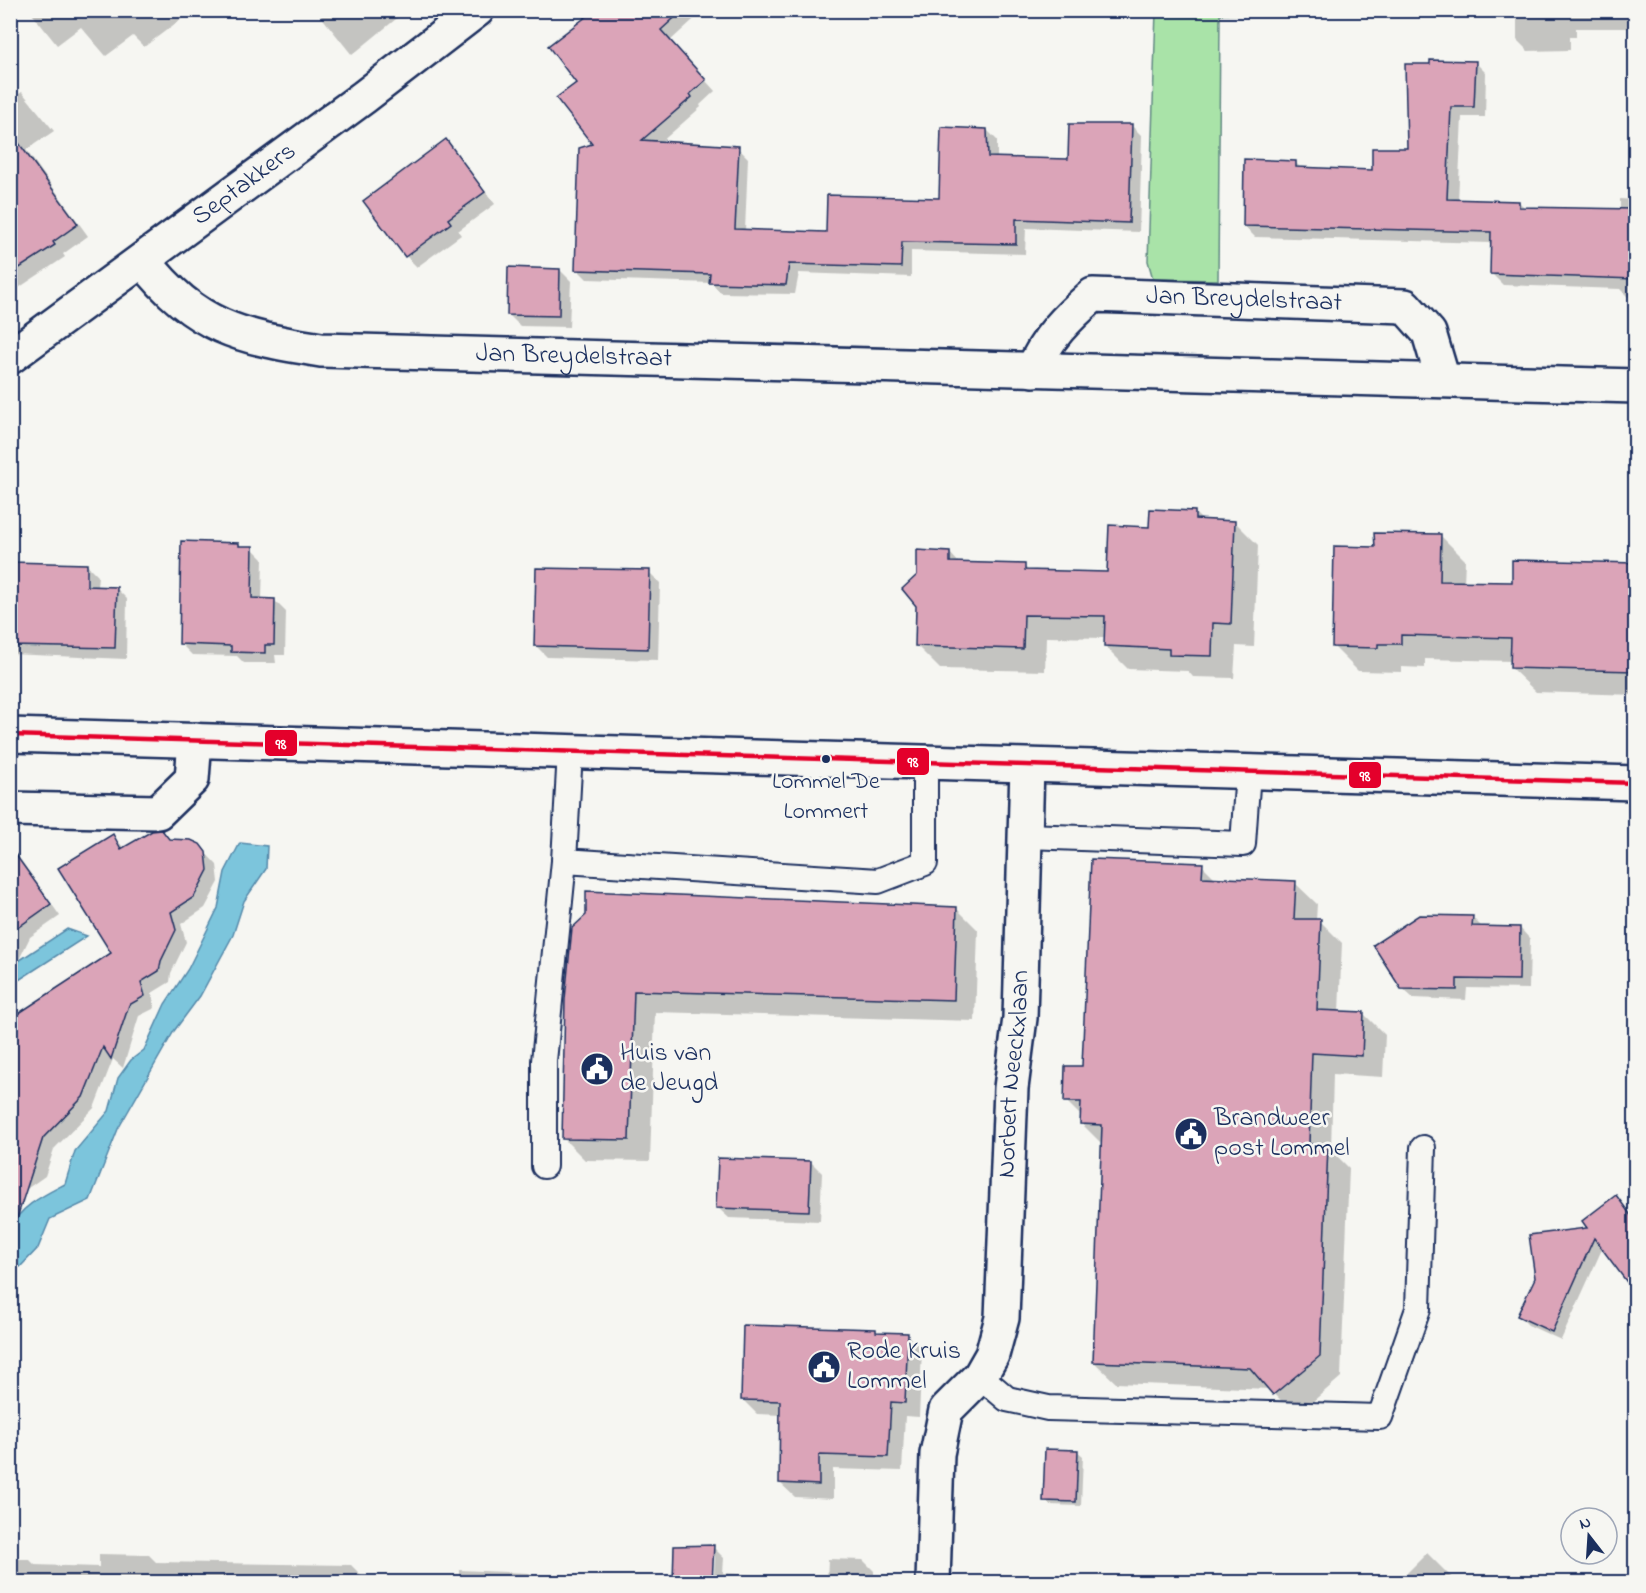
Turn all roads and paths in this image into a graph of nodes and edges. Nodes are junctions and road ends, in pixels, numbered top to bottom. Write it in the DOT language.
graph roads {
  1 [pos="477,10"];
  2 [pos="143,260"];
  3 [pos="10,357"];
  4 [pos="1033,370"];
  5 [pos="1443,380"];
  6 [pos="1635,386"];
  7 [pos="10,735"];
  8 [pos="195,740"];
  9 [pos="570,751"];
  10 [pos="925,762"];
  11 [pos="1027,766"];
  12 [pos="1248,771"];
  13 [pos="1635,783"];
  14 [pos="10,809"];
  15 [pos="1027,836"];
  16 [pos="564,861"];
  17 [pos="1424,1148"];
  18 [pos="544,1166"];
  19 [pos="980,1376"];
  20 [pos="933,1582"];
  1 -- 2 [label="street, Septakkers"];
  2 -- 3 [label="street, Septakkers"];
  2 -- 4 [label="street, Jan Breydelstraat"];
  4 -- 5 [label="street, Jan Breydelstraat"];
  4 -- 5 [label="street, Jan Breydelstraat"];
  5 -- 6 [label="street, Jan Breydelstraat"];
  7 -- 8 [label="street"];
  8 -- 9 [label="street"];
  8 -- 14 [label="street"];
  9 -- 10 [label="street"];
  9 -- 16 [label="lane"];
  10 -- 11 [label="street"];
  10 -- 16 [label="lane"];
  11 -- 12 [label="street"];
  11 -- 15 [label="street, Norbert Neeckxlaan"];
  12 -- 13 [label="street"];
  12 -- 15 [label="lane"];
  15 -- 19 [label="street, Norbert Neeckxlaan"];
  16 -- 18 [label="lane"];
  17 -- 19 [label="lane"];
  19 -- 20 [label="street, Norbert Neeckxlaan"];
}
